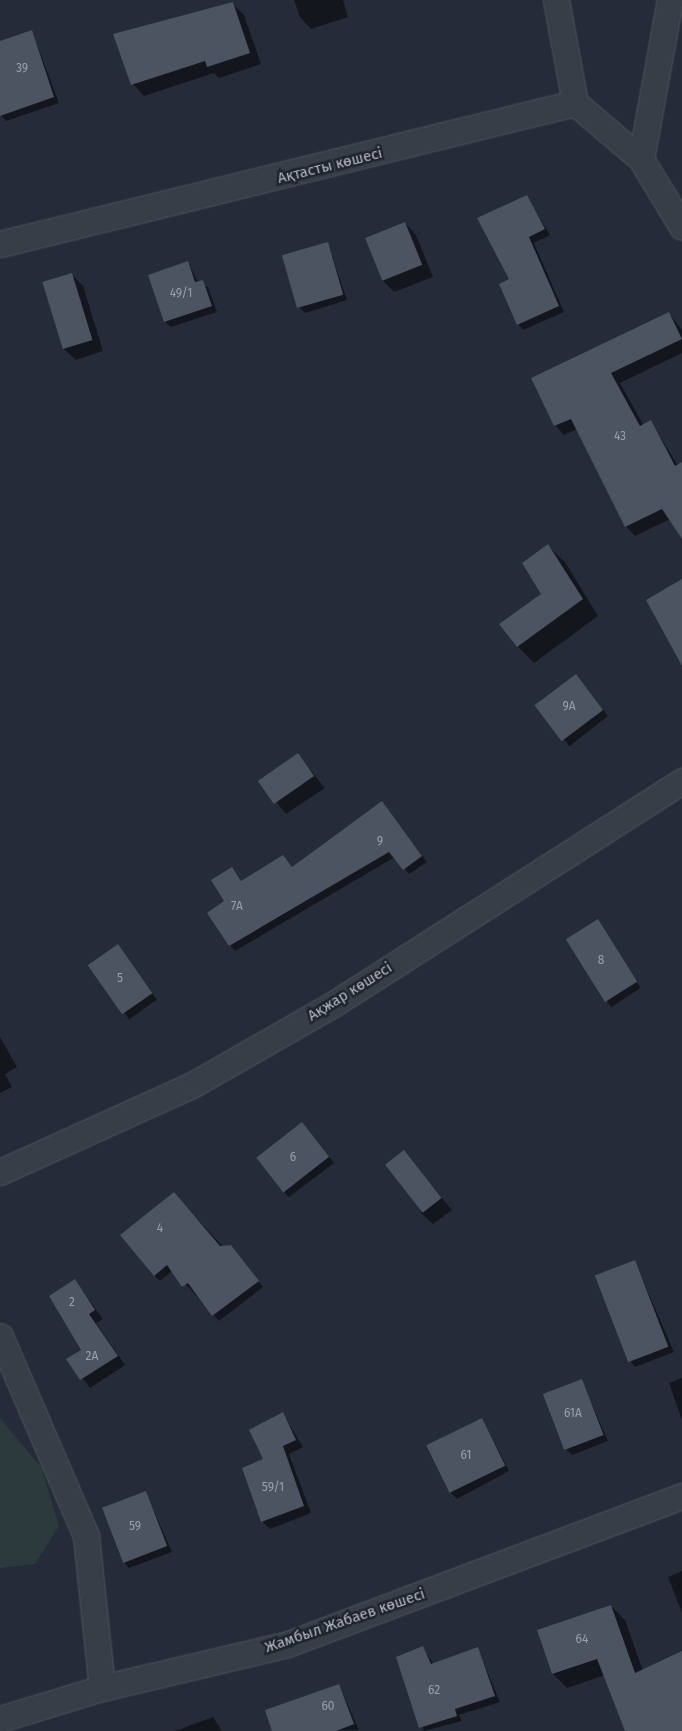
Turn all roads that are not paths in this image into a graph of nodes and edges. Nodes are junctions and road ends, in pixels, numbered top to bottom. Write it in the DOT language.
graph roads {
  1 [pos="556,0"];
  2 [pos="670,0"];
  3 [pos="575,103"];
  4 [pos="641,159"];
  5 [pos="682,227"];
  6 [pos="0,244"];
  7 [pos="682,781"];
  8 [pos="0,1172"];
  9 [pos="0,1336"];
  10 [pos="682,1496"];
  11 [pos="102,1688"];
  12 [pos="0,1719"];
  1 -- 3 [label="street"];
  2 -- 4 [label="street"];
  3 -- 4 [label="street"];
  3 -- 6 [label="street, Ақтасты көшесі"];
  4 -- 5 [label="street"];
  7 -- 8 [label="street, Ақжар көшесі"];
  9 -- 11 [label="street"];
  10 -- 11 [label="street, Жамбыл Жабаев көшесі"];
  11 -- 12 [label="street, Жамбыл Жабаев көшесі"];
}
